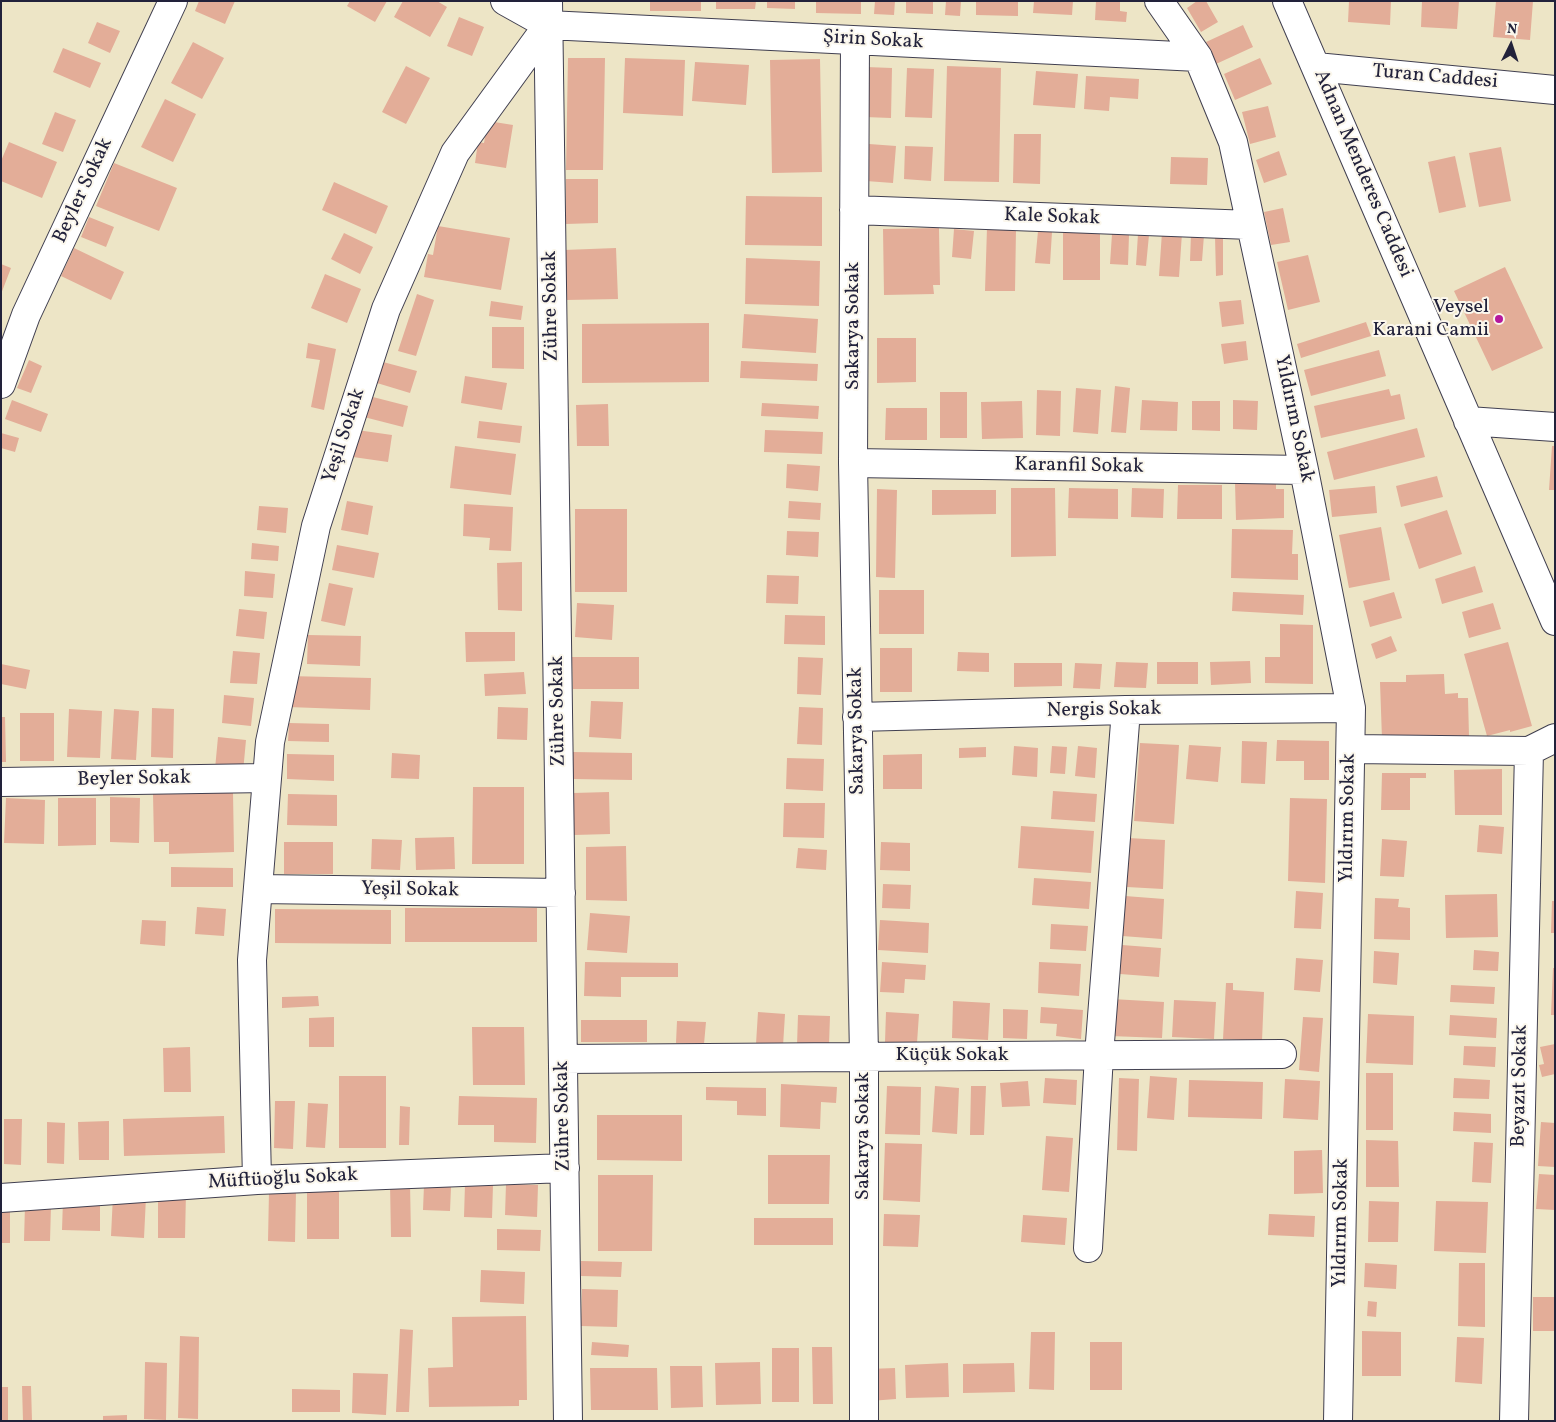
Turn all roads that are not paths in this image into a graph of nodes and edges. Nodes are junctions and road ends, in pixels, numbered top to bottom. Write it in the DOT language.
graph roads {
  1 [pos="173,1"];
  2 [pos="505,1"];
  3 [pos="1159,1"];
  4 [pos="1287,1"];
  5 [pos="548,13"];
  6 [pos="855,41"];
  7 [pos="1198,57"];
  8 [pos="1316,67"];
  9 [pos="1555,90"];
  10 [pos="854,210"];
  11 [pos="1251,225"];
  12 [pos="1,384"];
  13 [pos="1468,421"];
  14 [pos="1555,427"];
  15 [pos="853,463"];
  16 [pos="1304,470"];
  17 [pos="1555,621"];
  18 [pos="1351,708"];
  19 [pos="1126,710"];
  20 [pos="857,717"];
  21 [pos="1555,738"];
  22 [pos="1351,749"];
  23 [pos="1529,751"];
  24 [pos="267,778"];
  25 [pos="1,782"];
  26 [pos="258,889"];
  27 [pos="561,893"];
  28 [pos="1282,1054"];
  29 [pos="1099,1055"];
  30 [pos="864,1056"];
  31 [pos="563,1059"];
  32 [pos="565,1168"];
  33 [pos="257,1180"];
  34 [pos="1,1198"];
  35 [pos="1088,1248"];
  36 [pos="568,1421"];
  37 [pos="864,1421"];
  38 [pos="1338,1421"];
  39 [pos="1514,1421"];
  1 -- 12 [label="street, Beyler Sokak"];
  2 -- 5 [label="street"];
  3 -- 7 [label="street, Yıldırım Sokak"];
  4 -- 8 [label="street, Adnan Menderes Caddesi"];
  5 -- 6 [label="street, Şirin Sokak"];
  5 -- 24 [label="street, Yeşil Sokak"];
  5 -- 27 [label="street, Zühre Sokak"];
  6 -- 7 [label="street, Şirin Sokak"];
  6 -- 10 [label="street, Sakarya Sokak"];
  7 -- 11 [label="street, Yıldırım Sokak"];
  8 -- 9 [label="street, Turan Caddesi"];
  8 -- 13 [label="street, Adnan Menderes Caddesi"];
  10 -- 11 [label="street, Kale Sokak"];
  10 -- 15 [label="street, Sakarya Sokak"];
  11 -- 16 [label="street, Yıldırım Sokak"];
  13 -- 14 [label="street"];
  13 -- 17 [label="street, Adnan Menderes Caddesi"];
  15 -- 16 [label="street, Karanfil Sokak"];
  15 -- 20 [label="street, Sakarya Sokak"];
  16 -- 18 [label="street, Yıldırım Sokak"];
  18 -- 19 [label="street, Nergis Sokak"];
  18 -- 22 [label="street, Yıldırım Sokak"];
  19 -- 20 [label="street, Nergis Sokak"];
  19 -- 29 [label="street"];
  20 -- 30 [label="street, Sakarya Sokak"];
  21 -- 23 [label="street"];
  22 -- 23 [label="street"];
  22 -- 38 [label="street, Yıldırım Sokak"];
  23 -- 39 [label="street, Beyazıt Sokak"];
  24 -- 25 [label="street, Beyler Sokak"];
  24 -- 26 [label="street, Yeşil Sokak"];
  26 -- 27 [label="street, Yeşil Sokak"];
  26 -- 33 [label="street, Yeşil Sokak"];
  27 -- 31 [label="street, Zühre Sokak"];
  28 -- 29 [label="street, Küçük Sokak"];
  29 -- 30 [label="street, Küçük Sokak"];
  29 -- 35 [label="street"];
  30 -- 31 [label="street, Küçük Sokak"];
  30 -- 37 [label="street, Sakarya Sokak"];
  31 -- 32 [label="street, Zühre Sokak"];
  32 -- 33 [label="street, Müftüoğlu Sokak"];
  32 -- 36 [label="street, Zühre Sokak"];
  33 -- 34 [label="street, Müftüoğlu Sokak"];
}
